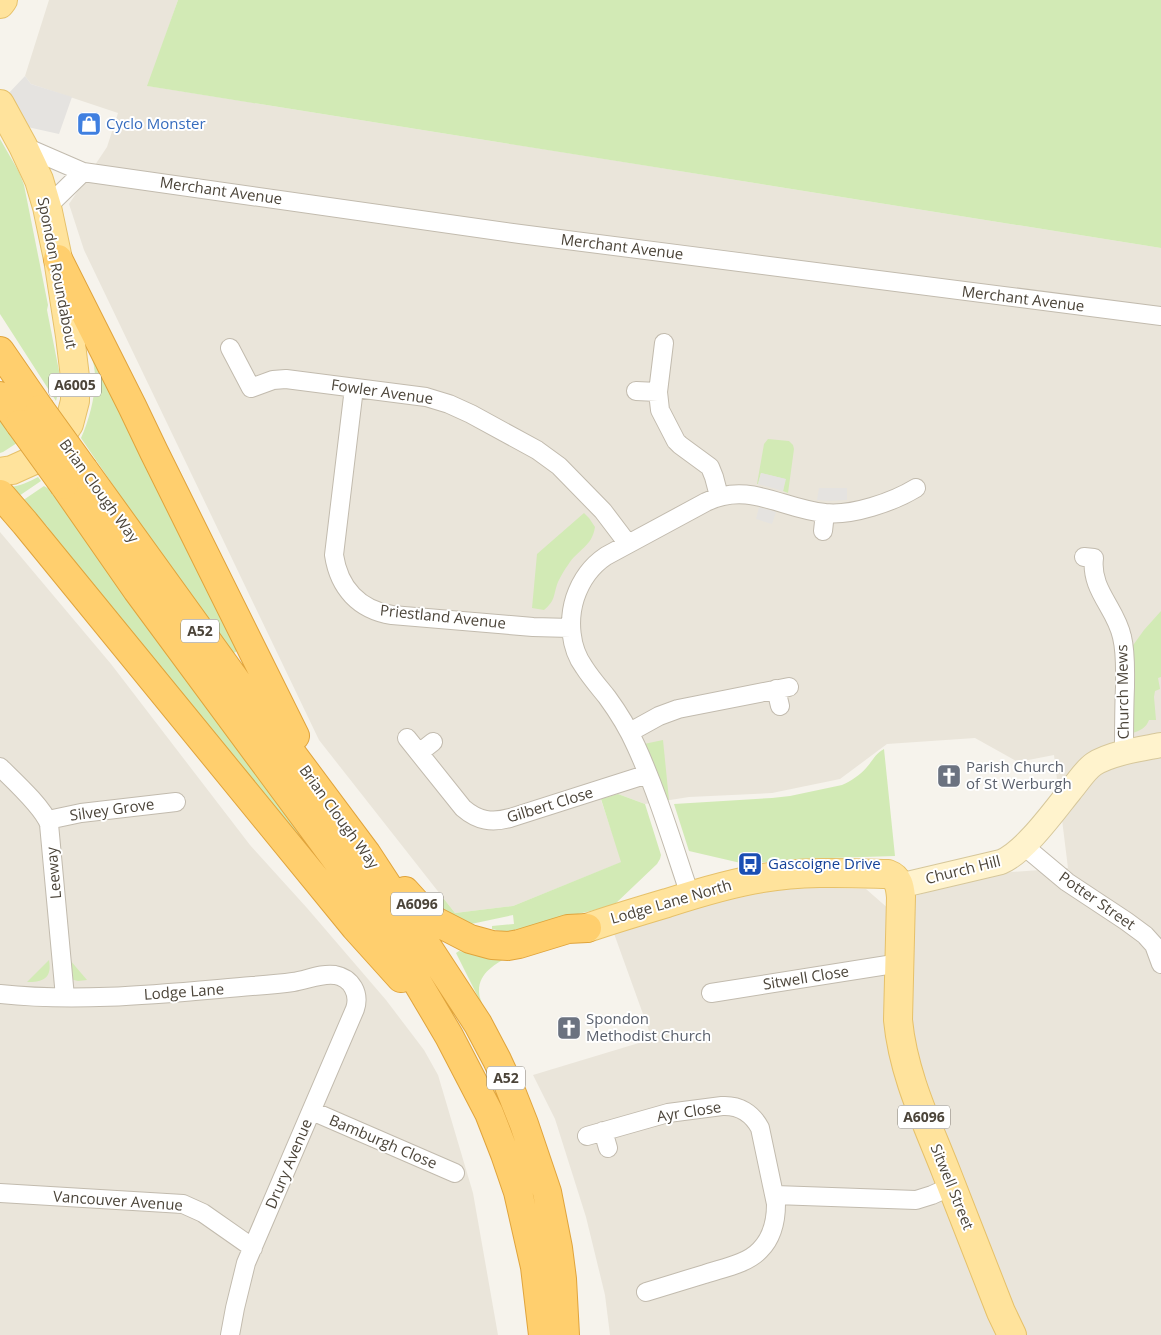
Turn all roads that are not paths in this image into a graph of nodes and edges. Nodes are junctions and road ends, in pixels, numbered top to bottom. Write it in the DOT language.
graph roads {
  1 [pos="3,0"];
  2 [pos="0,4"];
  3 [pos="0,104"];
  4 [pos="23,146"];
  5 [pos="83,172"];
  6 [pos="46,207"];
  7 [pos="58,259"];
  8 [pos="1161,316"];
  9 [pos="664,343"];
  10 [pos="230,348"];
  11 [pos="0,351"];
  12 [pos="354,388"];
  13 [pos="636,391"];
  14 [pos="658,392"];
  15 [pos="0,396"];
  16 [pos="30,417"];
  17 [pos="0,472"];
  18 [pos="74,478"];
  19 [pos="916,488"];
  20 [pos="0,494"];
  21 [pos="719,496"];
  22 [pos="825,513"];
  23 [pos="823,531"];
  24 [pos="628,544"];
  25 [pos="1084,557"];
  26 [pos="571,628"];
  27 [pos="782,694"];
  28 [pos="630,732"];
  29 [pos="407,738"];
  30 [pos="433,742"];
  31 [pos="1161,745"];
  32 [pos="419,753"];
  33 [pos="1124,753"];
  34 [pos="2,771"];
  35 [pos="648,774"];
  36 [pos="320,789"];
  37 [pos="176,802"];
  38 [pos="48,820"];
  39 [pos="1024,846"];
  40 [pos="366,853"];
  41 [pos="899,886"];
  42 [pos="690,895"];
  43 [pos="587,928"];
  44 [pos="900,963"];
  45 [pos="1161,964"];
  46 [pos="711,993"];
  47 [pos="0,994"];
  48 [pos="357,996"];
  49 [pos="65,997"];
  50 [pos="434,1010"];
  51 [pos="312,1111"];
  52 [pos="599,1138"];
  53 [pos="455,1173"];
  54 [pos="952,1186"];
  55 [pos="0,1193"];
  56 [pos="775,1195"];
  57 [pos="253,1248"];
  58 [pos="655,1285"];
  59 [pos="230,1335"];
  60 [pos="543,1335"];
  61 [pos="565,1335"];
  62 [pos="1012,1335"];
  1 -- 2 [label="main road"];
  3 -- 4 [label="main road, Spondon Roundabout / A6005"];
  4 -- 5 [label="street, Merchant Avenue"];
  4 -- 6 [label="main road, Spondon Roundabout / A6005"];
  5 -- 6 [label="street"];
  5 -- 8 [label="street, Merchant Avenue"];
  6 -- 7 [label="main road, Spondon Roundabout / A6005"];
  7 -- 17 [label="main road, Spondon Roundabout / A6005"];
  7 -- 36 [label="highway"];
  9 -- 14 [label="street"];
  10 -- 12 [label="street, Fowler Avenue"];
  11 -- 16 [label="highway, Brian Clough Way / A52"];
  12 -- 24 [label="street, Fowler Avenue"];
  12 -- 26 [label="street, Priestland Avenue"];
  13 -- 14 [label="street"];
  14 -- 21 [label="street"];
  15 -- 16 [label="highway, Brian Clough Way / A52"];
  16 -- 18 [label="highway, Brian Clough Way / A52, bridge"];
  18 -- 36 [label="highway, Brian Clough Way / A52"];
  18 -- 50 [label="highway, Brian Clough Way / A52"];
  19 -- 22 [label="street"];
  20 -- 50 [label="highway"];
  21 -- 22 [label="street"];
  21 -- 24 [label="street"];
  22 -- 23 [label="street"];
  24 -- 26 [label="street"];
  25 -- 33 [label="street, Church Mews"];
  26 -- 28 [label="street"];
  27 -- 28 [label="street"];
  28 -- 35 [label="street"];
  29 -- 32 [label="street, Gilbert Close"];
  30 -- 32 [label="street"];
  31 -- 33 [label="street, Church Hill"];
  32 -- 35 [label="street, Gilbert Close"];
  33 -- 39 [label="street, Church Hill"];
  34 -- 38 [label="street"];
  35 -- 42 [label="street"];
  36 -- 40 [label="highway, Brian Clough Way / A52"];
  37 -- 38 [label="street, Silvey Grove"];
  38 -- 49 [label="street, Leeway"];
  39 -- 41 [label="street, Church Hill"];
  39 -- 45 [label="street, Potter Street"];
  40 -- 43 [label="highway, A6096"];
  40 -- 61 [label="highway, Brian Clough Way / A52"];
  41 -- 42 [label="main road, Lodge Lane North / A6096"];
  41 -- 44 [label="main road, Sitwell Street / A6096"];
  42 -- 43 [label="main road, Lodge Lane North / A6096"];
  44 -- 46 [label="street, Sitwell Close"];
  44 -- 54 [label="main road, Sitwell Street / A6096"];
  47 -- 49 [label="street, Lodge Lane"];
  48 -- 49 [label="street, Lodge Lane"];
  48 -- 51 [label="street, Drury Avenue"];
  50 -- 60 [label="highway, Brian Clough Way / A52"];
  51 -- 53 [label="street, Bamburgh Close"];
  51 -- 57 [label="street, Drury Avenue"];
  52 -- 56 [label="street, Ayr Close"];
  54 -- 56 [label="street"];
  54 -- 62 [label="main road, Sitwell Street / A6096"];
  55 -- 57 [label="street, Vancouver Avenue"];
  56 -- 58 [label="street, Ayr Close"];
  57 -- 59 [label="street, Drury Avenue"];
}
